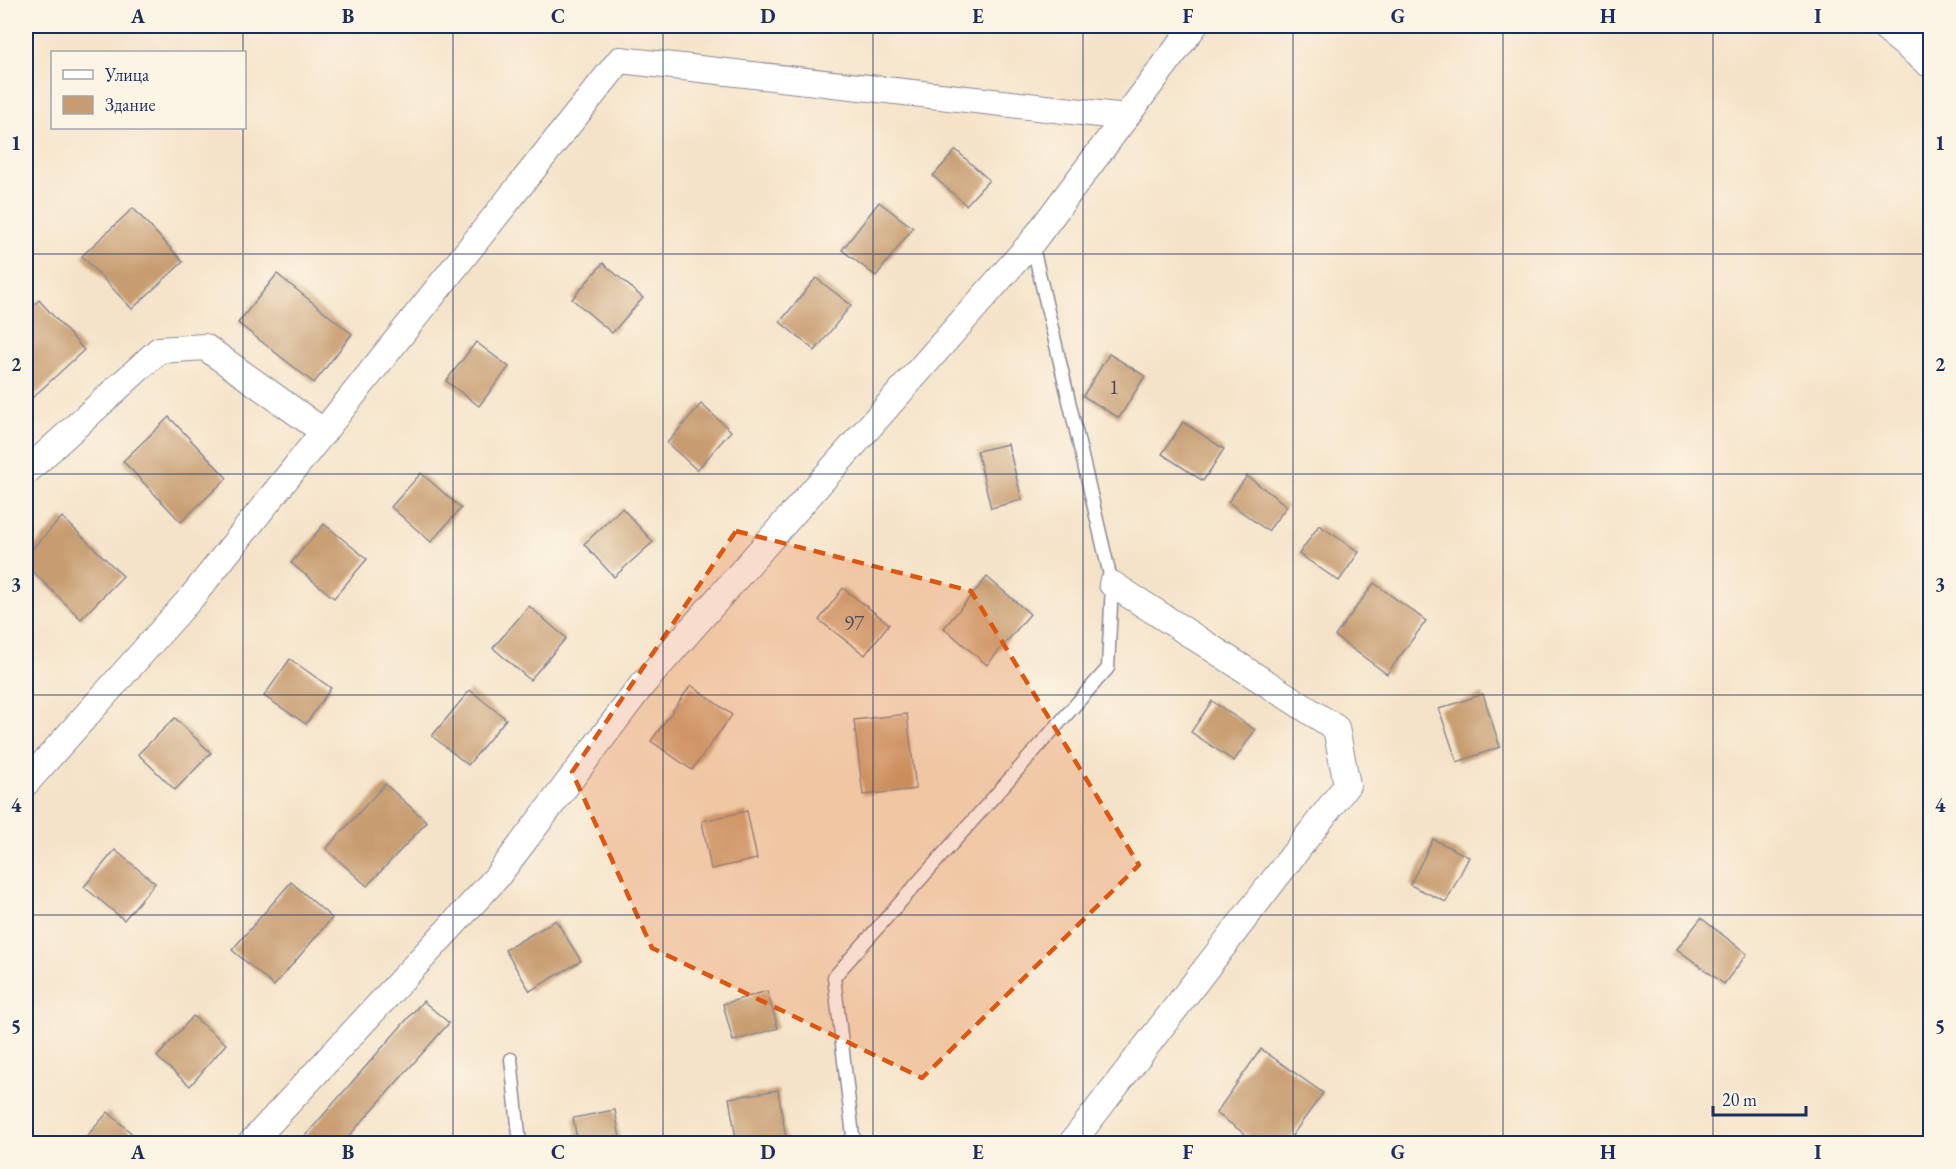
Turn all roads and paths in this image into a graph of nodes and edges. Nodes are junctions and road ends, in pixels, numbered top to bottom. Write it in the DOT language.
graph roads {
  1 [pos="1194,26"];
  2 [pos="1887,26"];
  3 [pos="1930,61"];
  4 [pos="1126,117"];
  5 [pos="1032,242"];
  6 [pos="324,432"];
  7 [pos="26,472"];
  8 [pos="1112,584"];
  9 [pos="26,783"];
  10 [pos="511,1059"];
  11 [pos="250,1143"];
  12 [pos="520,1143"];
  13 [pos="854,1143"];
  14 [pos="1071,1143"];
  1 -- 4 [label="street"];
  2 -- 3 [label="street"];
  4 -- 5 [label="street"];
  4 -- 6 [label="street"];
  5 -- 8 [label="lane"];
  5 -- 11 [label="street"];
  6 -- 7 [label="street"];
  6 -- 9 [label="street"];
  8 -- 13 [label="lane"];
  8 -- 14 [label="street"];
  10 -- 12 [label="lane"];
}
